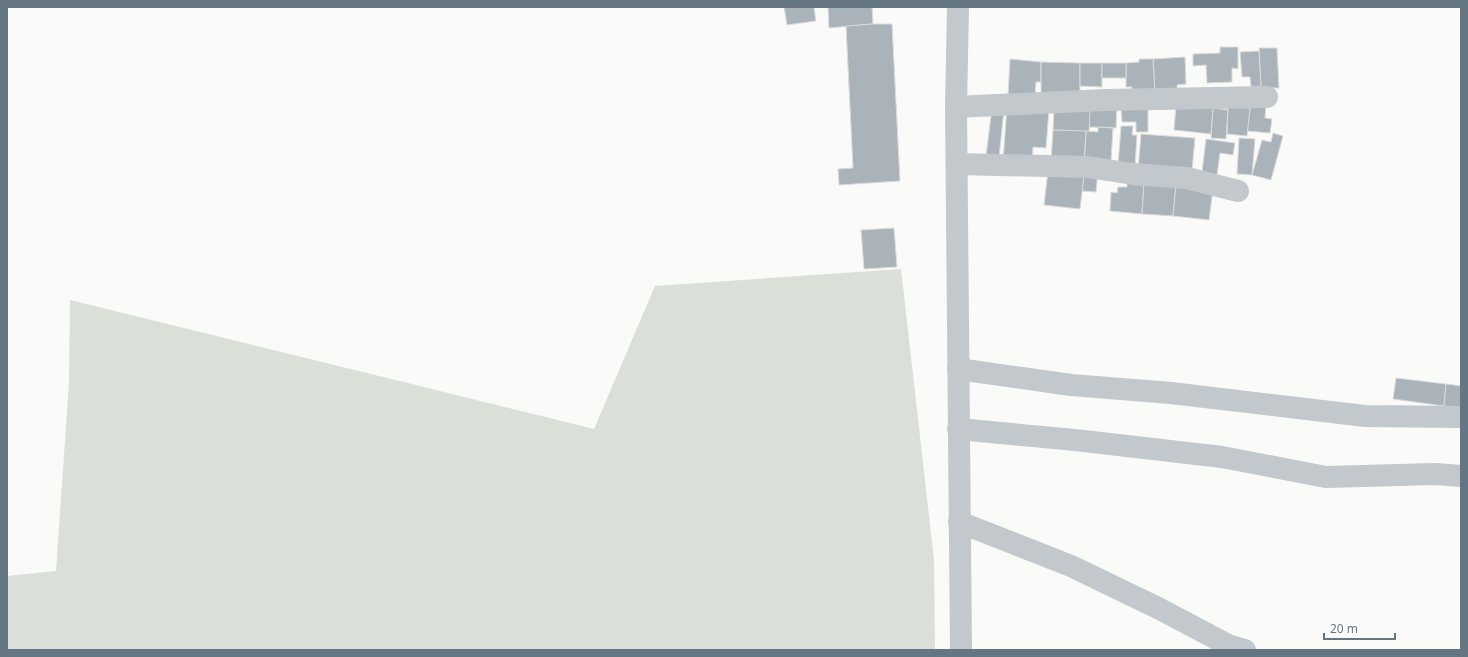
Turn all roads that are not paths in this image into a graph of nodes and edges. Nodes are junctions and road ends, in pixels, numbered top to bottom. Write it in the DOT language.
graph roads {
  1 [pos="958,7"];
  2 [pos="1267,97"];
  3 [pos="956,107"];
  4 [pos="957,164"];
  5 [pos="1238,191"];
  6 [pos="958,369"];
  7 [pos="1461,417"];
  8 [pos="958,429"];
  9 [pos="1461,476"];
  10 [pos="959,522"];
  11 [pos="961,650"];
  12 [pos="1246,650"];
  1 -- 3 [label="street"];
  2 -- 3 [label="street"];
  3 -- 4 [label="street"];
  4 -- 5 [label="street"];
  4 -- 6 [label="street"];
  6 -- 7 [label="street"];
  6 -- 8 [label="street"];
  8 -- 9 [label="street"];
  8 -- 10 [label="street"];
  10 -- 11 [label="street"];
  10 -- 12 [label="street"];
}
